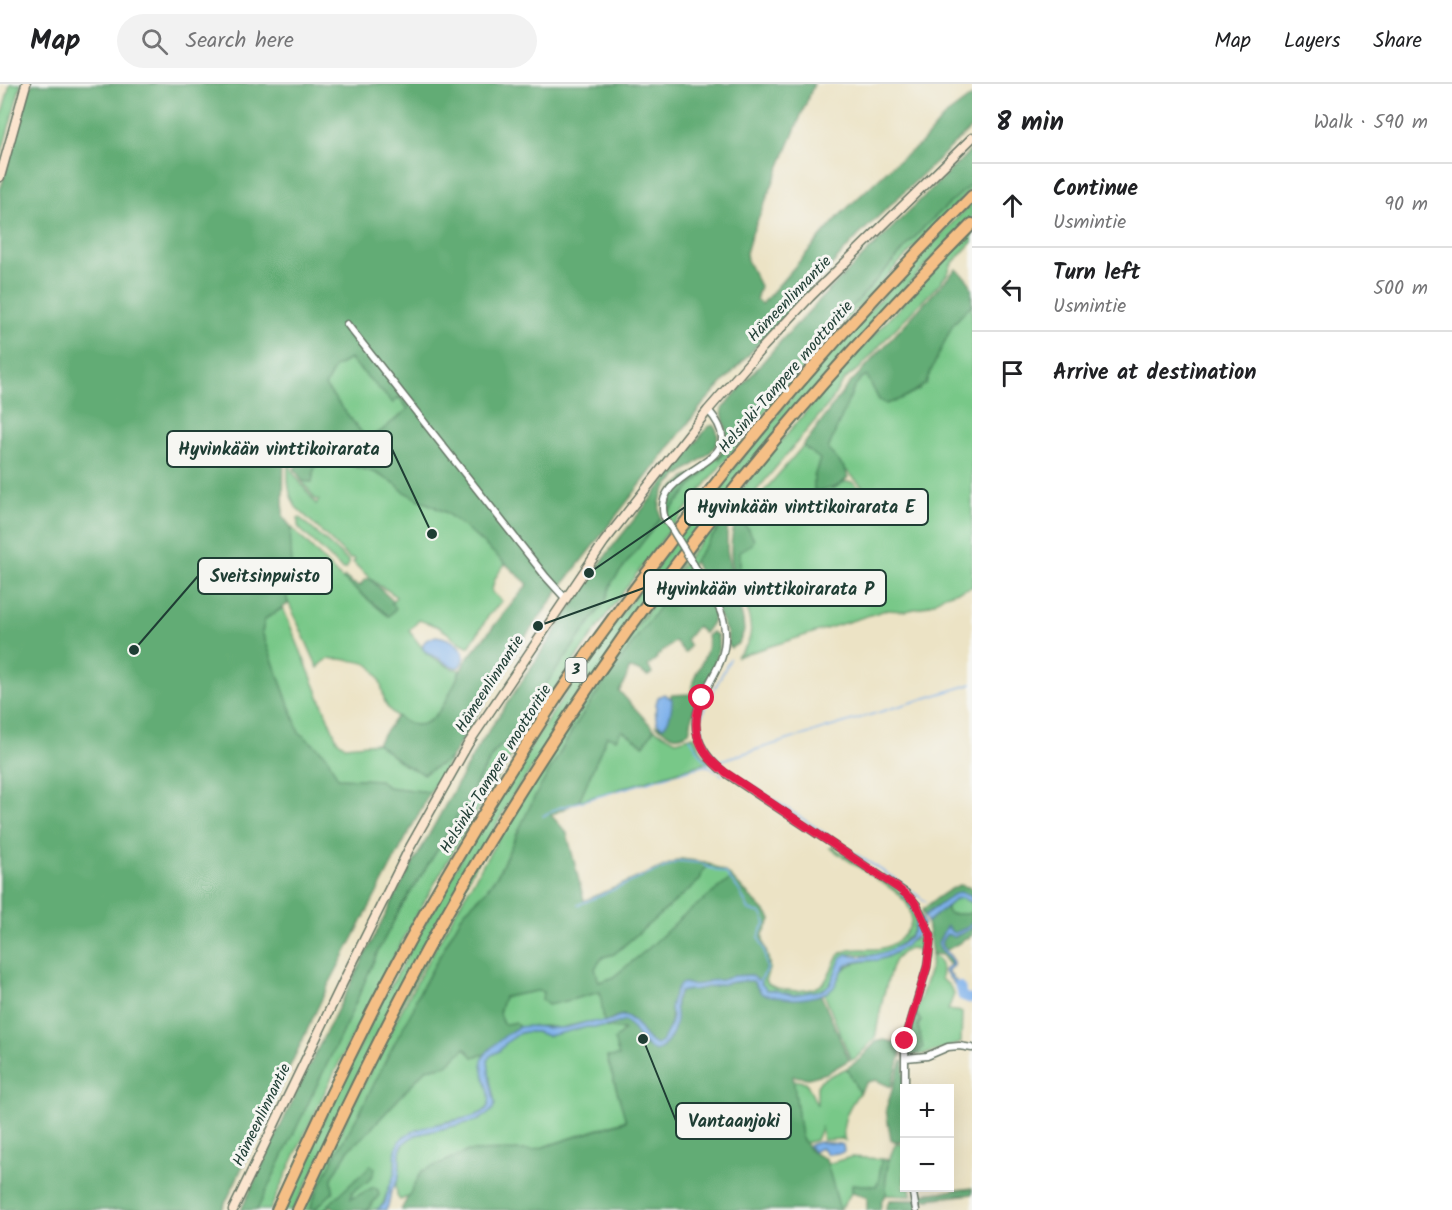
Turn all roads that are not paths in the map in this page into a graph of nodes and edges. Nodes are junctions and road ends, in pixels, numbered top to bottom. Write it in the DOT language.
graph roads {
  1 [pos="26,84"];
  2 [pos="972,138"];
  3 [pos="0,177"];
  4 [pos="972,196"];
  5 [pos="972,224"];
  6 [pos="347,324"];
  7 [pos="708,410"];
  8 [pos="565,598"];
  9 [pos="972,1048"];
  10 [pos="906,1058"];
  11 [pos="905,1084"];
  12 [pos="913,1192"];
  13 [pos="233,1210"];
  14 [pos="277,1210"];
  15 [pos="298,1210"];
  16 [pos="916,1210"];
  1 -- 3 [label="main road"];
  2 -- 7 [label="main road, Hämeenlinnantie"];
  4 -- 14 [label="highway, Helsinki-Tampere moottoritie / 3"];
  5 -- 15 [label="highway, Helsinki-Tampere moottoritie / 3"];
  6 -- 8 [label="street"];
  7 -- 8 [label="main road, Hämeenlinnantie"];
  7 -- 10 [label="street, bridge"];
  8 -- 13 [label="main road, Hämeenlinnantie"];
  9 -- 10 [label="street"];
  10 -- 11 [label="street"];
  12 -- 16 [label="street"];
}
